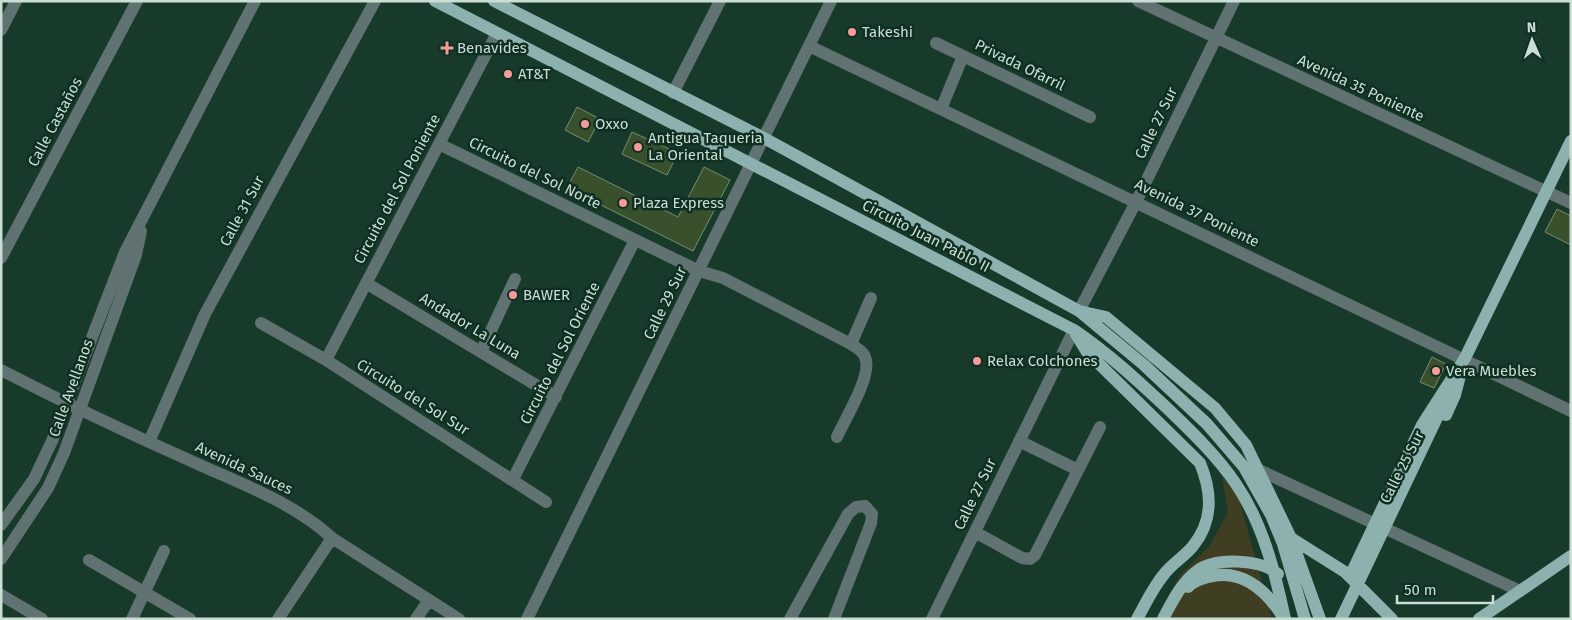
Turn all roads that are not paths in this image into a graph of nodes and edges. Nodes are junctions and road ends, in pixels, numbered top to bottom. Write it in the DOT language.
graph roads {
  1 [pos="16,1"];
  2 [pos="137,1"];
  3 [pos="255,1"];
  4 [pos="374,1"];
  5 [pos="436,1"];
  6 [pos="494,1"];
  7 [pos="720,1"];
  8 [pos="831,1"];
  9 [pos="1138,1"];
  10 [pos="1234,1"];
  11 [pos="1159,6"];
  12 [pos="1,30"];
  13 [pos="497,33"];
  14 [pos="1216,38"];
  15 [pos="936,43"];
  16 [pos="809,46"];
  17 [pos="964,56"];
  18 [pos="673,93"];
  19 [pos="941,109"];
  20 [pos="1090,117"];
  21 [pos="764,138"];
  22 [pos="1571,141"];
  23 [pos="439,144"];
  24 [pos="751,164"];
  25 [pos="1546,191"];
  26 [pos="1136,202"];
  27 [pos="1571,203"];
  28 [pos="145,216"];
  29 [pos="635,240"];
  30 [pos="1,258"];
  31 [pos="698,271"];
  32 [pos="515,279"];
  33 [pos="366,283"];
  34 [pos="871,298"];
  35 [pos="1079,311"];
  36 [pos="261,323"];
  37 [pos="1074,330"];
  38 [pos="851,344"];
  39 [pos="480,352"];
  40 [pos="1465,358"];
  41 [pos="326,360"];
  42 [pos="1,370"];
  43 [pos="556,397"];
  44 [pos="65,403"];
  45 [pos="81,410"];
  46 [pos="1571,411"];
  47 [pos="1100,427"];
  48 [pos="837,437"];
  49 [pos="1019,441"];
  50 [pos="148,442"];
  51 [pos="1078,470"];
  52 [pos="1260,470"];
  53 [pos="513,479"];
  54 [pos="546,502"];
  55 [pos="1,525"];
  56 [pos="1376,525"];
  57 [pos="1388,531"];
  58 [pos="975,532"];
  59 [pos="332,538"];
  60 [pos="1291,538"];
  61 [pos="164,551"];
  62 [pos="1571,556"];
  63 [pos="1,559"];
  64 [pos="89,560"];
  65 [pos="1350,576"];
  66 [pos="1361,588"];
  67 [pos="1520,591"];
  68 [pos="145,593"];
  69 [pos="1,595"];
  70 [pos="429,600"];
  71 [pos="42,619"];
  72 [pos="132,619"];
  73 [pos="190,619"];
  74 [pos="278,619"];
  75 [pos="416,619"];
  76 [pos="459,619"];
  77 [pos="527,619"];
  78 [pos="790,619"];
  79 [pos="834,619"];
  80 [pos="932,619"];
  81 [pos="1137,619"];
  82 [pos="1162,619"];
  83 [pos="1284,619"];
  84 [pos="1306,619"];
  85 [pos="1320,619"];
  86 [pos="1341,619"];
  87 [pos="1392,619"];
  88 [pos="1479,619"];
  1 -- 12 [label="street"];
  2 -- 30 [label="street, Calle Castaños"];
  3 -- 28 [label="street, Calle Avellanos"];
  4 -- 50 [label="street, Calle 31 Sur"];
  5 -- 13 [label="main road, Circuito Juan Pablo II"];
  6 -- 18 [label="main road, Circuito Juan Pablo II"];
  7 -- 18 [label="street"];
  8 -- 16 [label="street, Calle 29 Sur"];
  9 -- 11 [label="street, Avenida 35 Poniente"];
  10 -- 14 [label="street, Calle 27 Sur"];
  11 -- 14 [label="street, Avenida 35 Poniente"];
  13 -- 23 [label="street, Circuito del Sol Poniente"];
  13 -- 24 [label="main road, Circuito Juan Pablo II"];
  14 -- 25 [label="street, Avenida 35 Poniente"];
  14 -- 26 [label="street, Calle 27 Sur"];
  15 -- 17 [label="street, Privada Ofarril"];
  16 -- 19 [label="street, Avenida 37 Poniente"];
  16 -- 21 [label="street, Calle 29 Sur"];
  17 -- 19 [label="street"];
  17 -- 20 [label="street, Privada Ofarril"];
  18 -- 21 [label="main road, Circuito Juan Pablo II"];
  19 -- 26 [label="street, Avenida 37 Poniente"];
  21 -- 24 [label="street, Calle 29 Sur"];
  21 -- 35 [label="main road, Circuito Juan Pablo II"];
  22 -- 25 [label="main road, Calle 25 Sur"];
  23 -- 29 [label="street, Circuito del Sol Norte"];
  23 -- 33 [label="street, Circuito del Sol Poniente"];
  24 -- 31 [label="street, Calle 29 Sur"];
  24 -- 37 [label="main road, Circuito Juan Pablo II"];
  25 -- 27 [label="street, Avenida 35 Poniente"];
  25 -- 40 [label="main road, Calle 25 Sur"];
  26 -- 35 [label="street, Calle 27 Sur"];
  26 -- 40 [label="street, Avenida 37 Poniente"];
  28 -- 44 [label="street, Calle Avellanos"];
  28 -- 45 [label="street, Calle Avellanos"];
  29 -- 31 [label="street, Circuito del Sol Norte"];
  29 -- 43 [label="street, Circuito del Sol Oriente"];
  31 -- 38 [label="street, Circuito del Sol Norte"];
  31 -- 77 [label="street, Calle 29 Sur"];
  32 -- 39 [label="street"];
  33 -- 39 [label="street, Andador La Luna"];
  33 -- 41 [label="street, Circuito del Sol Poniente"];
  34 -- 38 [label="street"];
  35 -- 52 [label="main road"];
  35 -- 84 [label="main road, Circuito Juan Pablo II"];
  36 -- 41 [label="street, Circuito del Sol Sur"];
  37 -- 49 [label="street, Calle 27 Sur"];
  37 -- 81 [label="main road"];
  37 -- 83 [label="main road, Circuito Juan Pablo II"];
  38 -- 48 [label="street"];
  39 -- 43 [label="street, Andador La Luna"];
  40 -- 46 [label="street, Avenida 37 Poniente"];
  40 -- 56 [label="main road, Calle 25 Sur"];
  40 -- 57 [label="main road, Calle 25 Sur"];
  40 -- 86 [label="main road"];
  41 -- 53 [label="street, Circuito del Sol Sur"];
  42 -- 44 [label="street, Avenida Sauces"];
  43 -- 53 [label="street, Circuito del Sol Oriente"];
  44 -- 45 [label="street, Avenida Sauces"];
  44 -- 55 [label="street, Calle Avellanos"];
  45 -- 50 [label="street, Avenida Sauces"];
  45 -- 63 [label="street, Calle Avellanos"];
  47 -- 51 [label="street"];
  49 -- 51 [label="street"];
  49 -- 58 [label="street, Calle 27 Sur"];
  50 -- 59 [label="street, Avenida Sauces"];
  51 -- 58 [label="street"];
  52 -- 56 [label="street"];
  52 -- 60 [label="main road"];
  53 -- 54 [label="street, Circuito del Sol Sur"];
  56 -- 57 [label="street"];
  56 -- 65 [label="main road, Calle 25 Sur"];
  57 -- 66 [label="main road, Calle 25 Sur"];
  57 -- 67 [label="street"];
  58 -- 80 [label="street, Calle 27 Sur"];
  59 -- 70 [label="street, Avenida Sauces"];
  59 -- 74 [label="street"];
  60 -- 65 [label="main road"];
  60 -- 85 [label="main road"];
  61 -- 68 [label="street"];
  62 -- 67 [label="main road"];
  64 -- 68 [label="street"];
  65 -- 66 [label="main road"];
  66 -- 87 [label="main road"];
  67 -- 88 [label="main road"];
  68 -- 72 [label="street"];
  68 -- 73 [label="street"];
  69 -- 71 [label="street"];
  70 -- 75 [label="street"];
  70 -- 76 [label="street, Avenida Sauces"];
  78 -- 79 [label="street"];
  82 -- 83 [label="main road"];
  82 -- 84 [label="main road"];
}
